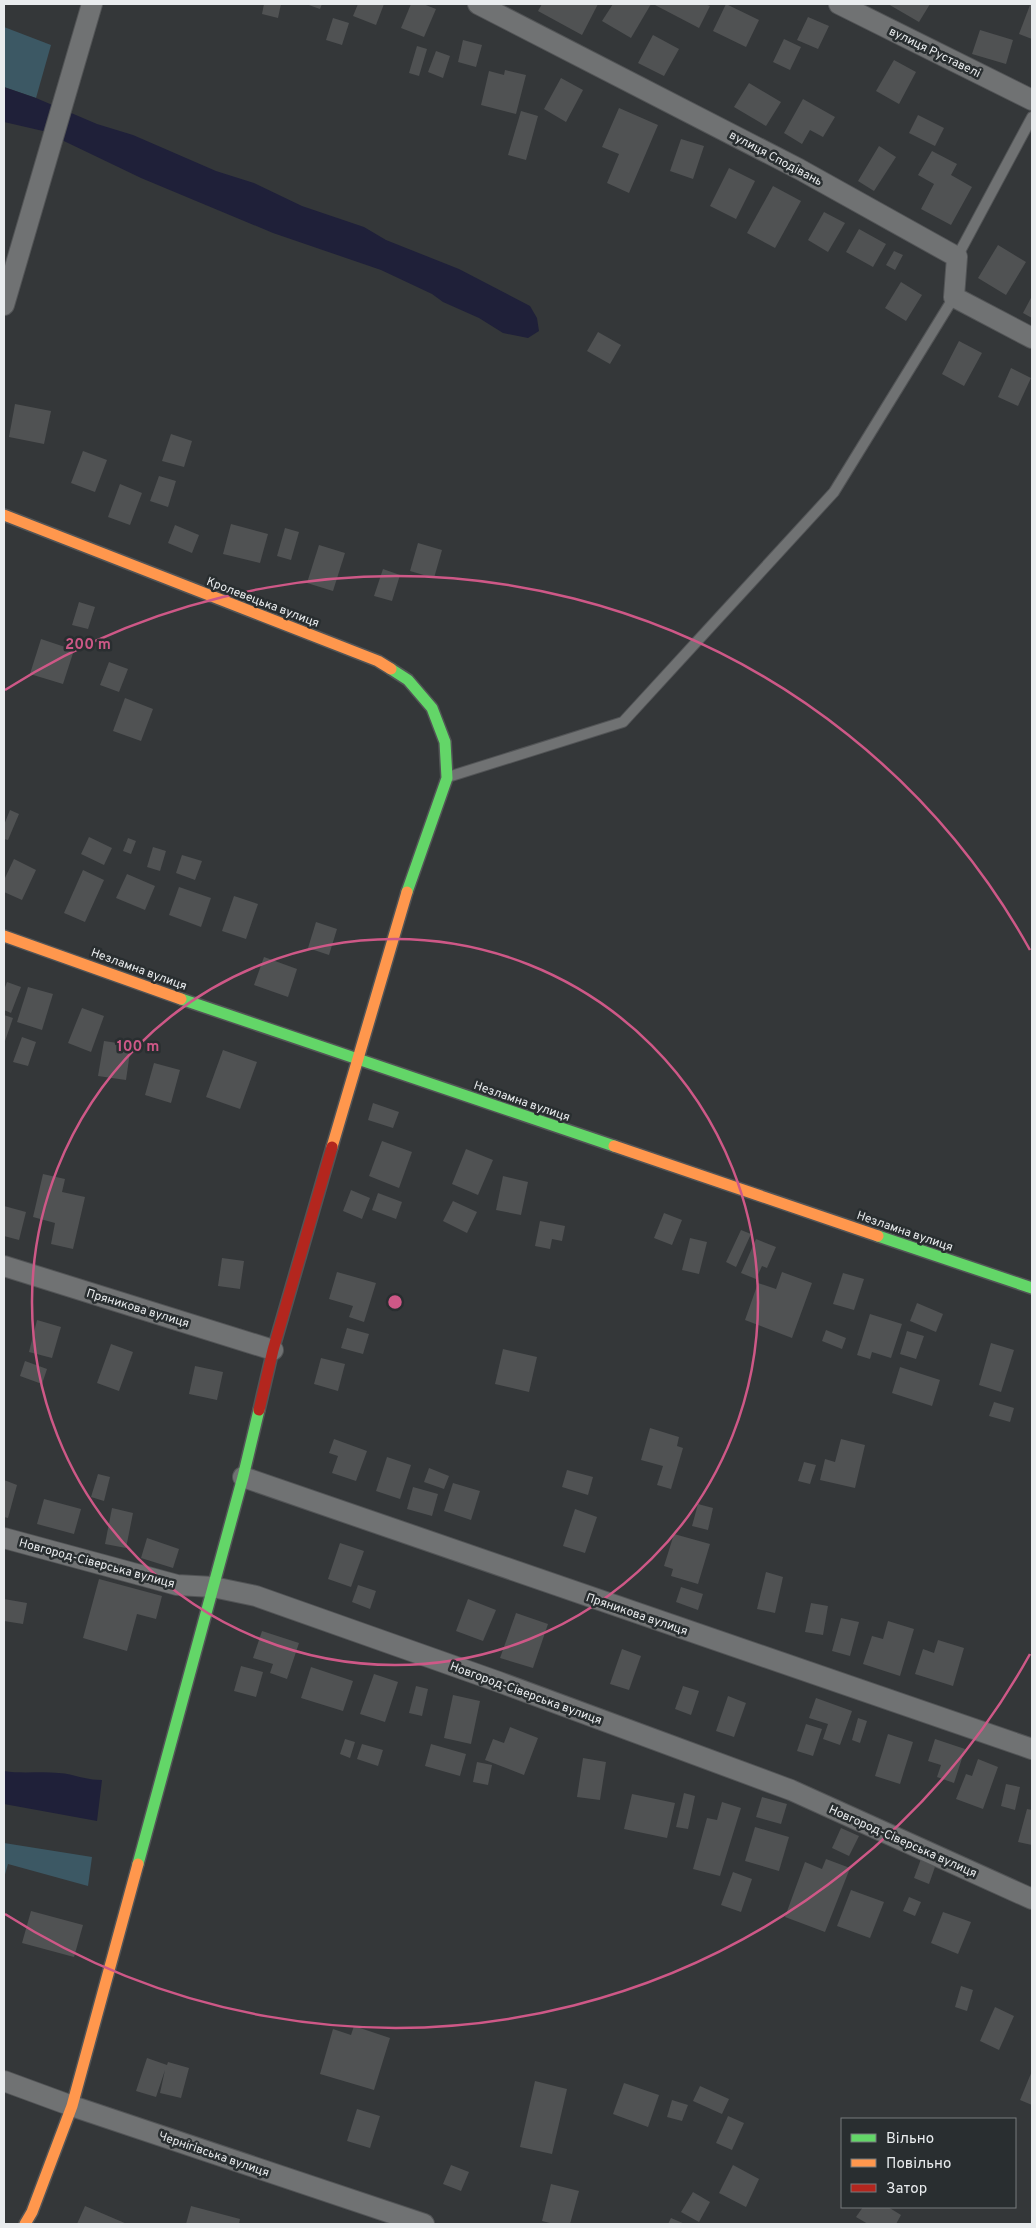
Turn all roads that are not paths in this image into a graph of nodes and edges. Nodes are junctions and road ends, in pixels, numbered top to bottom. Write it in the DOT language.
graph roads {
  1 [pos="92,4"];
  2 [pos="478,4"];
  3 [pos="838,4"];
  4 [pos="1032,100"];
  5 [pos="1032,117"];
  6 [pos="957,257"];
  7 [pos="954,297"];
  8 [pos="4,305"];
  9 [pos="1032,338"];
  10 [pos="4,515"];
  11 [pos="447,778"];
  12 [pos="4,936"];
  13 [pos="358,1060"];
  14 [pos="4,1266"];
  15 [pos="1032,1288"];
  16 [pos="273,1350"];
  17 [pos="243,1477"];
  18 [pos="4,1538"];
  19 [pos="213,1587"];
  20 [pos="1032,1749"];
  21 [pos="1032,1899"];
  22 [pos="4,2080"];
  23 [pos="72,2106"];
  24 [pos="25,2224"];
  25 [pos="424,2224"];
  1 -- 8 [label="street"];
  2 -- 6 [label="street, вулиця Сподівань"];
  3 -- 4 [label="street, вулиця Руставелі"];
  5 -- 6 [label="lane"];
  6 -- 7 [label="street"];
  7 -- 9 [label="street"];
  7 -- 11 [label="lane"];
  10 -- 11 [label="street, Кролевецька вулиця"];
  11 -- 13 [label="street"];
  12 -- 13 [label="street, Незламна вулиця"];
  13 -- 15 [label="street, Незламна вулиця"];
  13 -- 16 [label="street"];
  14 -- 16 [label="street, Пряникова вулиця"];
  16 -- 17 [label="street"];
  17 -- 19 [label="street"];
  17 -- 20 [label="street, Пряникова вулиця"];
  18 -- 19 [label="street, Новгород-Сіверська вулиця"];
  19 -- 21 [label="street, Новгород-Сіверська вулиця"];
  19 -- 23 [label="street"];
  22 -- 23 [label="street, Чернігівська вулиця"];
  23 -- 24 [label="street"];
  23 -- 25 [label="street, Чернігівська вулиця"];
}
